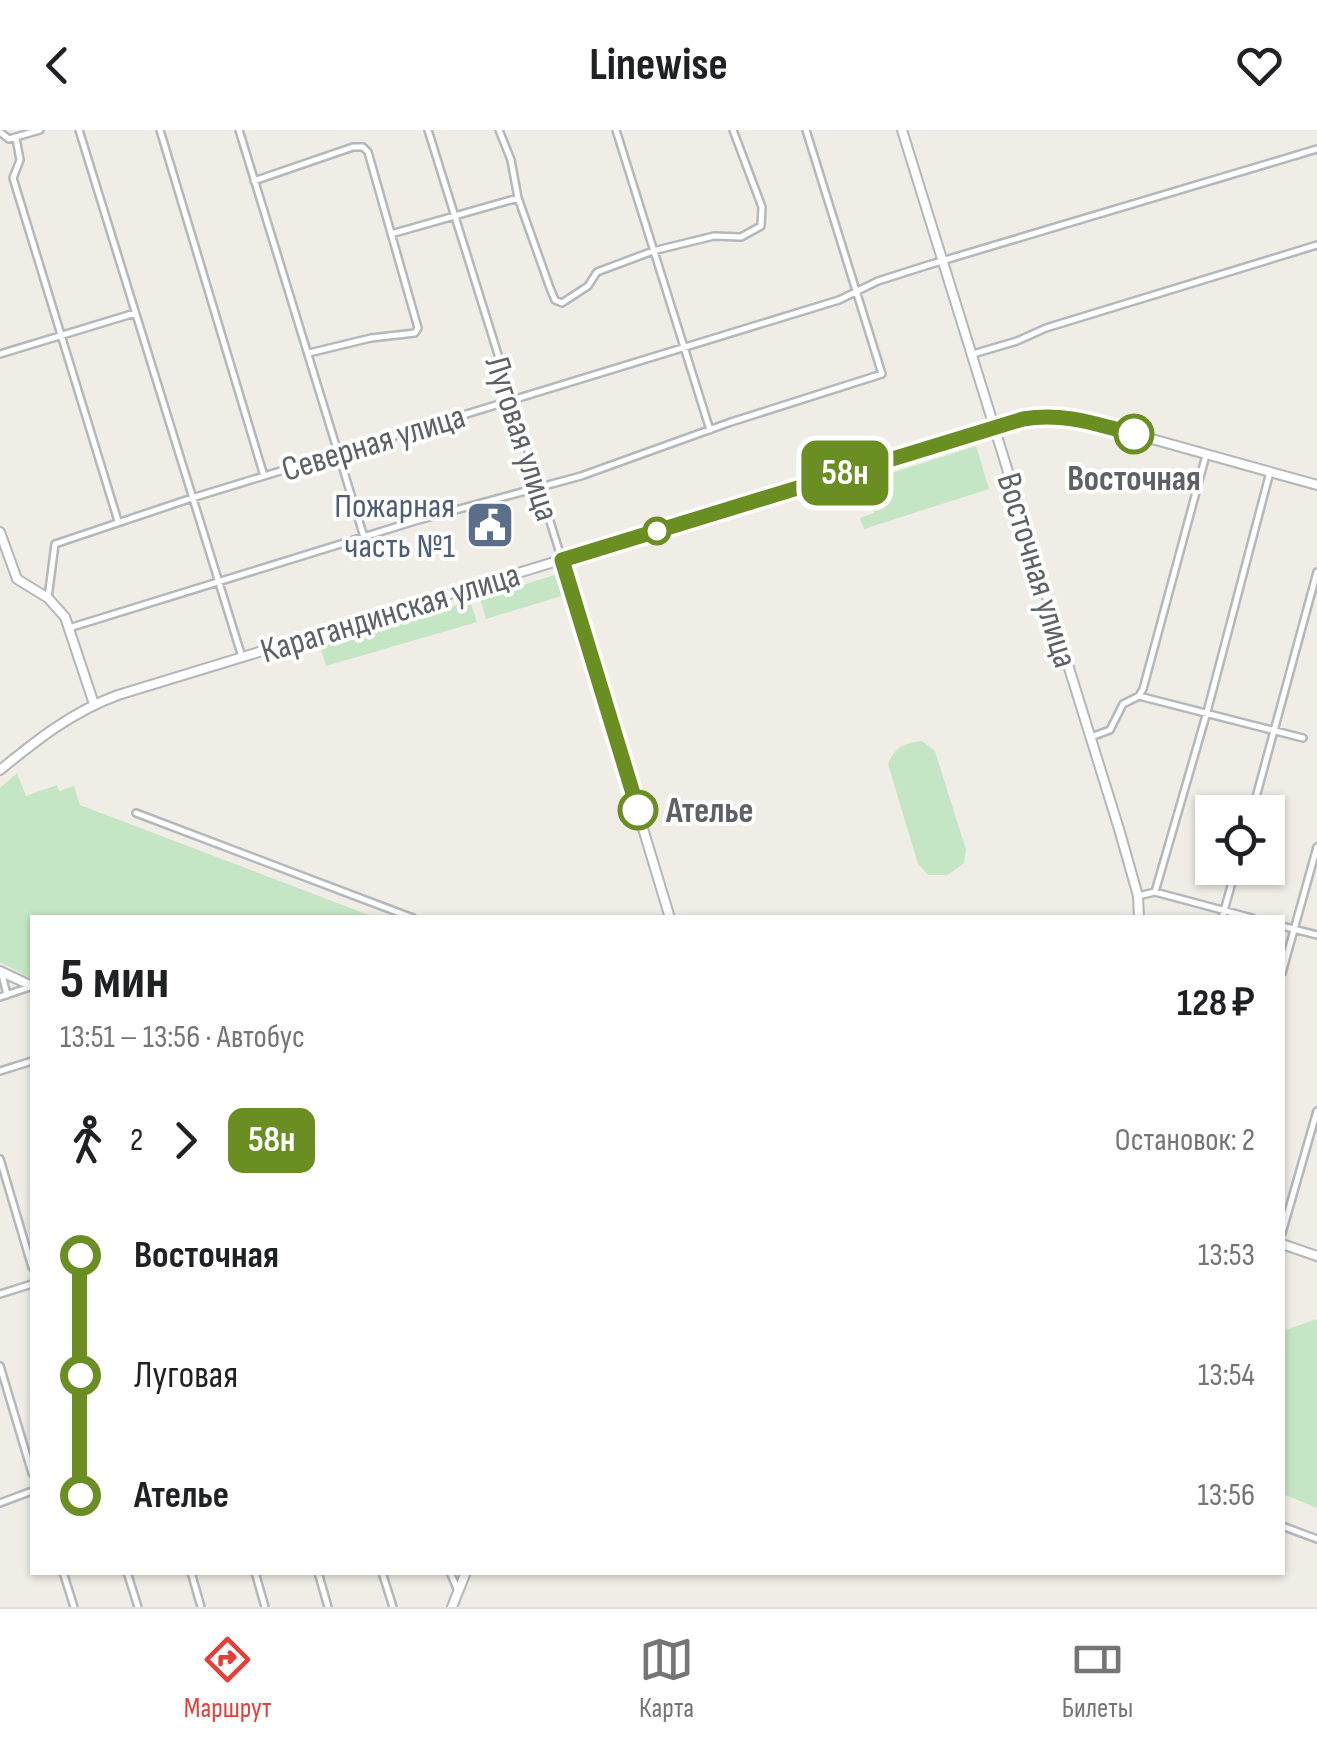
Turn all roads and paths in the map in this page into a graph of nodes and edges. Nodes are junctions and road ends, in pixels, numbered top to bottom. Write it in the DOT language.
graph roads {
  1 [pos="40,130"];
  2 [pos="79,130"];
  3 [pos="160,130"];
  4 [pos="239,130"];
  5 [pos="428,130"];
  6 [pos="499,130"];
  7 [pos="616,130"];
  8 [pos="806,130"];
  9 [pos="902,130"];
  10 [pos="735,131"];
  11 [pos="0,132"];
  12 [pos="16,138"];
  13 [pos="1317,149"];
  14 [pos="254,180"];
  15 [pos="518,198"];
  16 [pos="453,215"];
  17 [pos="391,234"];
  18 [pos="1317,244"];
  19 [pos="653,252"];
  20 [pos="942,261"];
  21 [pos="858,291"];
  22 [pos="135,312"];
  23 [pos="64,336"];
  24 [pos="683,348"];
  25 [pos="309,352"];
  26 [pos="0,354"];
  27 [pos="970,355"];
  28 [pos="510,400"];
  29 [pos="993,427"];
  30 [pos="710,430"];
  31 [pos="339,452"];
  32 [pos="1206,455"];
  33 [pos="1270,472"];
  34 [pos="264,476"];
  35 [pos="1317,484"];
  36 [pos="538,487"];
  37 [pos="192,498"];
  38 [pos="118,522"];
  39 [pos="0,532"];
  40 [pos="364,536"];
  41 [pos="562,560"];
  42 [pos="1317,572"];
  43 [pos="220,584"];
  44 [pos="48,598"];
  45 [pos="69,628"];
  46 [pos="242,656"];
  47 [pos="1139,696"];
  48 [pos="94,704"];
  49 [pos="1207,712"];
  50 [pos="1274,732"];
  51 [pos="1091,737"];
  52 [pos="1303,738"];
  53 [pos="0,770"];
  54 [pos="1257,795"];
  55 [pos="136,813"];
  56 [pos="1317,846"];
  57 [pos="1232,885"];
  58 [pos="1155,892"];
  59 [pos="1138,896"];
  60 [pos="1224,914"];
  61 [pos="405,915"];
  62 [pos="669,915"];
  63 [pos="1139,915"];
  64 [pos="1285,927"];
  65 [pos="1294,929"];
  66 [pos="1317,935"];
  67 [pos="1285,962"];
  68 [pos="0,971"];
  69 [pos="30,985"];
  70 [pos="30,987"];
  71 [pos="3,996"];
  72 [pos="30,1062"];
  73 [pos="0,1071"];
  74 [pos="1317,1111"];
  75 [pos="0,1159"];
  76 [pos="1285,1223"];
  77 [pos="1285,1245"];
  78 [pos="1317,1256"];
  79 [pos="30,1260"];
  80 [pos="30,1285"];
  81 [pos="0,1294"];
  82 [pos="0,1366"];
  83 [pos="30,1466"];
  84 [pos="30,1492"];
  85 [pos="0,1503"];
  86 [pos="1285,1527"];
  87 [pos="1317,1539"];
  88 [pos="65,1575"];
  89 [pos="129,1575"];
  90 [pos="192,1575"];
  91 [pos="256,1575"];
  92 [pos="319,1575"];
  93 [pos="383,1575"];
  94 [pos="451,1575"];
  95 [pos="465,1575"];
  96 [pos="458,1591"];
  97 [pos="74,1607"];
  98 [pos="138,1607"];
  99 [pos="201,1607"];
  100 [pos="265,1607"];
  101 [pos="328,1607"];
  102 [pos="393,1607"];
  103 [pos="452,1607"];
  1 -- 12 [label="street"];
  2 -- 22 [label="street"];
  3 -- 34 [label="street"];
  4 -- 14 [label="street"];
  5 -- 16 [label="street, Луговая улица"];
  6 -- 15 [label="street"];
  7 -- 19 [label="street"];
  8 -- 21 [label="street"];
  9 -- 20 [label="main road, Восточная улица"];
  10 -- 19 [label="street"];
  11 -- 12 [label="street"];
  12 -- 23 [label="street"];
  13 -- 20 [label="street, Северная улица"];
  14 -- 17 [label="street"];
  14 -- 25 [label="street"];
  15 -- 16 [label="street"];
  15 -- 19 [label="street"];
  16 -- 17 [label="street"];
  16 -- 28 [label="street, Луговая улица"];
  17 -- 25 [label="street"];
  18 -- 27 [label="street"];
  19 -- 24 [label="street"];
  20 -- 21 [label="street, Северная улица"];
  20 -- 27 [label="main road, Восточная улица"];
  21 -- 24 [label="street, Северная улица"];
  21 -- 30 [label="street"];
  22 -- 23 [label="street"];
  22 -- 37 [label="street"];
  23 -- 26 [label="street"];
  23 -- 38 [label="street"];
  24 -- 28 [label="street, Северная улица"];
  24 -- 30 [label="street"];
  25 -- 31 [label="street"];
  27 -- 29 [label="main road, Восточная улица"];
  28 -- 31 [label="street, Северная улица"];
  28 -- 36 [label="street, Луговая улица"];
  29 -- 32 [label="main road, Карагандинская улица"];
  29 -- 41 [label="main road, Карагандинская улица"];
  29 -- 51 [label="main road, Восточная улица"];
  30 -- 36 [label="street"];
  31 -- 34 [label="street, Северная улица"];
  31 -- 40 [label="street"];
  32 -- 33 [label="main road, Карагандинская улица"];
  32 -- 47 [label="street"];
  33 -- 35 [label="main road, Карагандинская улица"];
  33 -- 49 [label="street"];
  34 -- 37 [label="street, Северная улица"];
  36 -- 40 [label="street"];
  36 -- 41 [label="street, Луговая улица"];
  37 -- 38 [label="street, Северная улица"];
  37 -- 43 [label="street"];
  38 -- 44 [label="street, Северная улица"];
  39 -- 44 [label="main road"];
  40 -- 43 [label="street"];
  41 -- 46 [label="main road, Карагандинская улица"];
  41 -- 62 [label="main road, Луговая улица"];
  42 -- 50 [label="street"];
  43 -- 45 [label="street"];
  43 -- 46 [label="street"];
  44 -- 45 [label="main road"];
  45 -- 48 [label="main road"];
  46 -- 48 [label="main road, Карагандинская улица"];
  47 -- 49 [label="street"];
  47 -- 51 [label="street"];
  48 -- 53 [label="main road, Карагандинская улица"];
  49 -- 50 [label="street"];
  49 -- 58 [label="street"];
  50 -- 52 [label="street"];
  50 -- 54 [label="street"];
  51 -- 59 [label="main road, Восточная улица"];
  55 -- 61 [label="street"];
  56 -- 65 [label="street"];
  57 -- 60 [label="street"];
  58 -- 59 [label="street"];
  58 -- 60 [label="street"];
  59 -- 63 [label="main road, Восточная улица"];
  64 -- 65 [label="street"];
  65 -- 66 [label="street"];
  65 -- 67 [label="street"];
  68 -- 69 [label="main road"];
  68 -- 71 [label="street"];
  70 -- 71 [label="street"];
  72 -- 73 [label="street"];
  74 -- 76 [label="street"];
  75 -- 79 [label="street"];
  77 -- 78 [label="main road"];
  80 -- 81 [label="street"];
  82 -- 83 [label="street"];
  84 -- 85 [label="street"];
  86 -- 87 [label="street"];
  88 -- 97 [label="street"];
  89 -- 98 [label="street"];
  90 -- 99 [label="street"];
  91 -- 100 [label="street"];
  92 -- 101 [label="street"];
  93 -- 102 [label="street"];
  94 -- 96 [label="street"];
  95 -- 96 [label="main road"];
  96 -- 103 [label="main road"];
}
